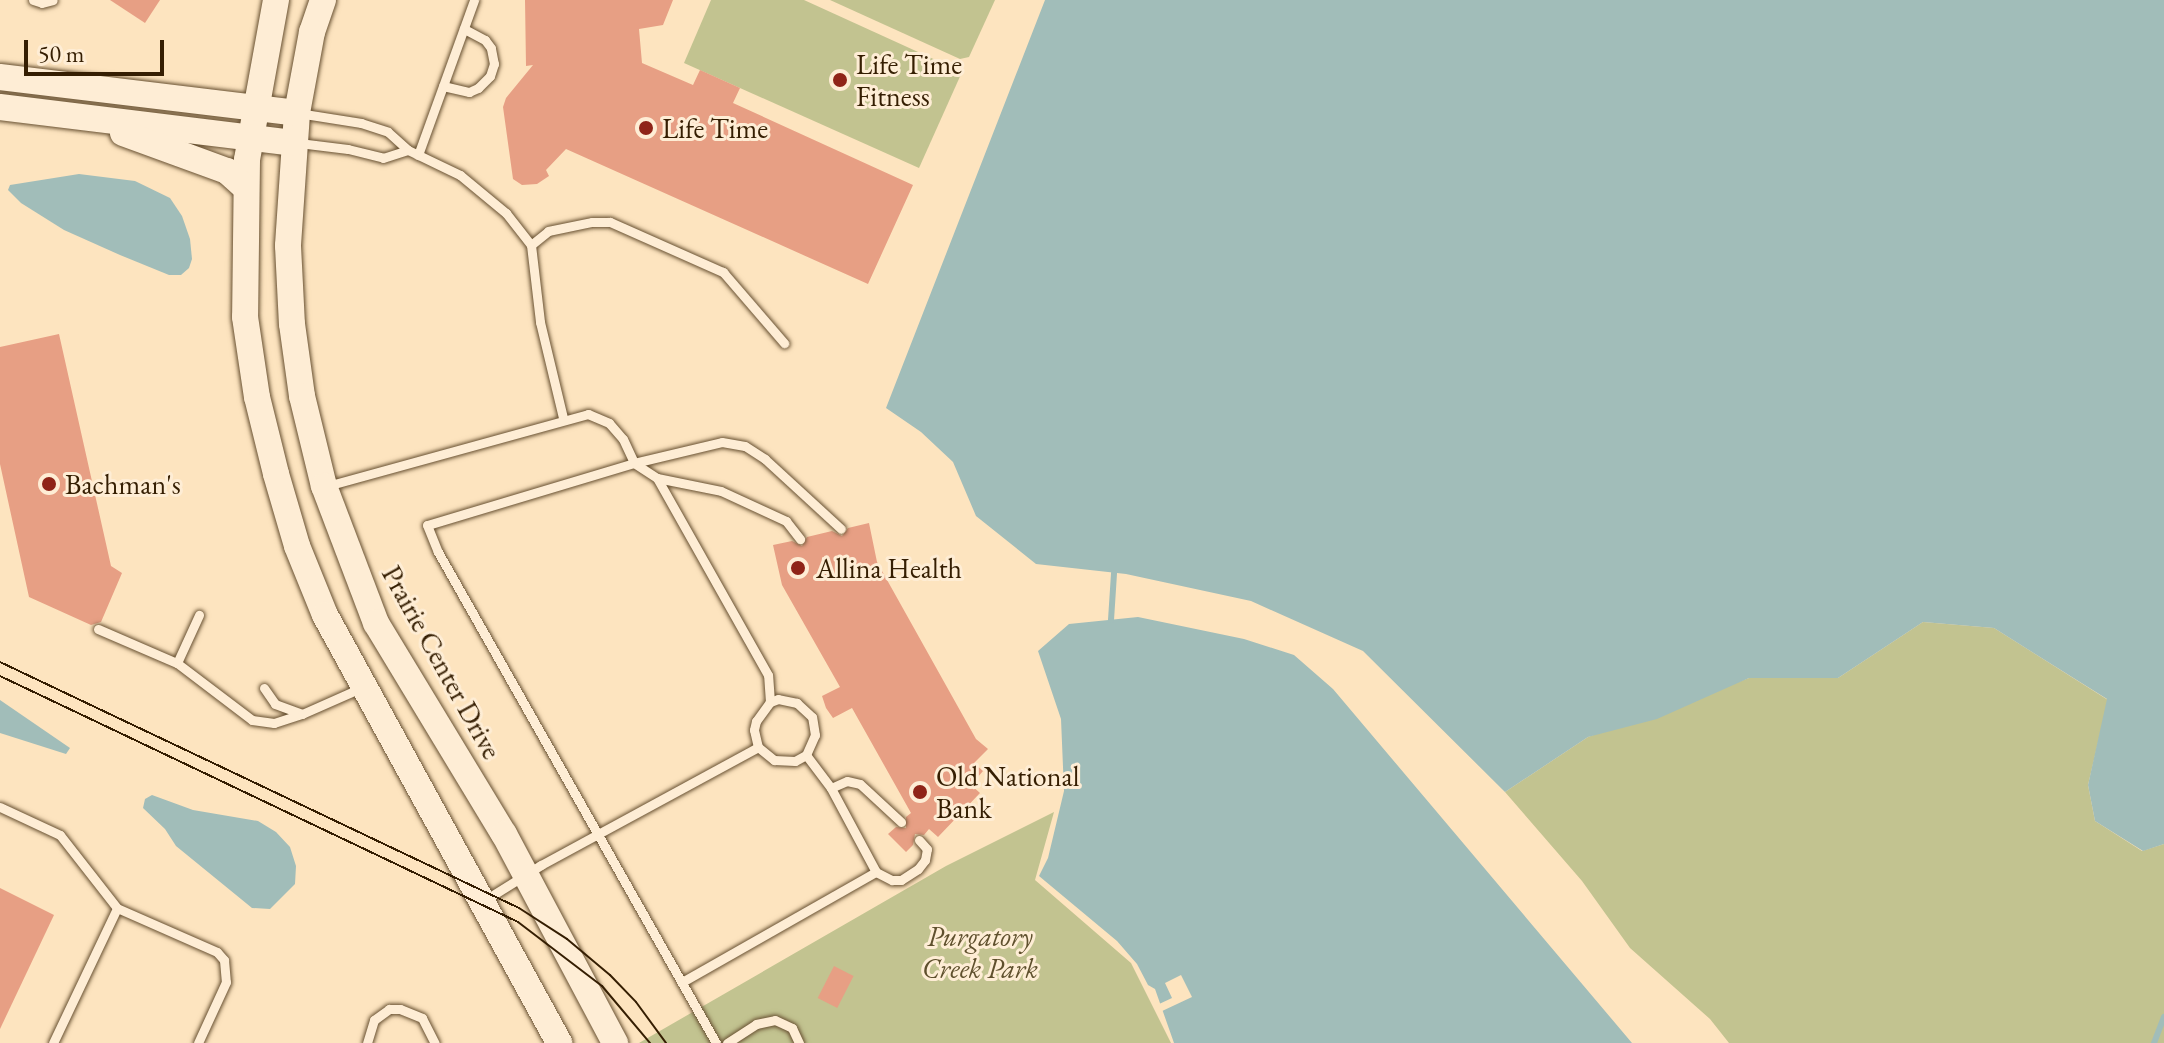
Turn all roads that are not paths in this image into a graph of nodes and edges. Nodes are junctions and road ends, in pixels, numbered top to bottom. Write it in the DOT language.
graph roads {
  1 [pos="33,0"];
  2 [pos="53,0"];
  3 [pos="276,0"];
  4 [pos="323,0"];
  5 [pos="474,0"];
  6 [pos="464,29"];
  7 [pos="0,77"];
  8 [pos="443,86"];
  9 [pos="0,107"];
  10 [pos="255,107"];
  11 [pos="297,113"];
  12 [pos="90,120"];
  13 [pos="250,138"];
  14 [pos="293,143"];
  15 [pos="413,152"];
  16 [pos="245,187"];
  17 [pos="531,245"];
  18 [pos="784,343"];
  19 [pos="563,418"];
  20 [pos="634,463"];
  21 [pos="657,478"];
  22 [pos="324,486"];
  23 [pos="841,529"];
  24 [pos="800,539"];
  25 [pos="199,615"];
  26 [pos="98,629"];
  27 [pos="177,663"];
  28 [pos="364,687"];
  29 [pos="264,688"];
  30 [pos="770,702"];
  31 [pos="302,714"];
  32 [pos="758,747"];
  33 [pos="806,755"];
  34 [pos="831,788"];
  35 [pos="0,807"];
  36 [pos="901,822"];
  37 [pos="600,833"];
  38 [pos="919,840"];
  39 [pos="876,872"];
  40 [pos="525,878"];
  41 [pos="482,902"];
  42 [pos="117,908"];
  43 [pos="682,982"];
  44 [pos="53,1043"];
  45 [pos="198,1043"];
  46 [pos="367,1043"];
  47 [pos="435,1043"];
  48 [pos="559,1043"];
  49 [pos="615,1043"];
  50 [pos="716,1043"];
  51 [pos="727,1043"];
  52 [pos="799,1043"];
  1 -- 2 [label="lane"];
  3 -- 10 [label="main road"];
  4 -- 11 [label="main road, Prairie Center Drive"];
  5 -- 6 [label="lane"];
  6 -- 8 [label="lane"];
  6 -- 8 [label="lane"];
  7 -- 10 [label="main road"];
  8 -- 15 [label="lane"];
  9 -- 12 [label="main road"];
  10 -- 11 [label="main road"];
  10 -- 13 [label="main road"];
  11 -- 14 [label="main road, Prairie Center Drive"];
  11 -- 15 [label="lane"];
  12 -- 13 [label="main road"];
  12 -- 16 [label="main road"];
  13 -- 14 [label="main road"];
  13 -- 16 [label="main road"];
  14 -- 15 [label="lane"];
  14 -- 22 [label="main road, Prairie Center Drive"];
  15 -- 17 [label="lane"];
  16 -- 28 [label="main road"];
  17 -- 18 [label="lane"];
  17 -- 19 [label="lane"];
  19 -- 20 [label="lane"];
  19 -- 22 [label="lane"];
  20 -- 21 [label="lane"];
  20 -- 23 [label="lane"];
  20 -- 37 [label="lane"];
  21 -- 24 [label="lane"];
  21 -- 30 [label="lane"];
  22 -- 40 [label="main road, Prairie Center Drive"];
  25 -- 27 [label="lane"];
  26 -- 27 [label="lane"];
  27 -- 31 [label="lane"];
  28 -- 31 [label="lane"];
  28 -- 41 [label="main road"];
  29 -- 31 [label="lane"];
  30 -- 32 [label="lane"];
  30 -- 33 [label="lane"];
  32 -- 33 [label="lane"];
  32 -- 37 [label="lane"];
  33 -- 34 [label="lane"];
  34 -- 36 [label="lane"];
  34 -- 39 [label="lane"];
  35 -- 42 [label="lane"];
  37 -- 40 [label="lane"];
  37 -- 43 [label="lane"];
  38 -- 39 [label="lane"];
  39 -- 43 [label="lane"];
  40 -- 41 [label="lane"];
  40 -- 49 [label="main road, Prairie Center Drive"];
  41 -- 48 [label="main road"];
  42 -- 44 [label="lane"];
  42 -- 45 [label="lane"];
  43 -- 50 [label="lane"];
  46 -- 47 [label="lane"];
  51 -- 52 [label="lane"];
}
